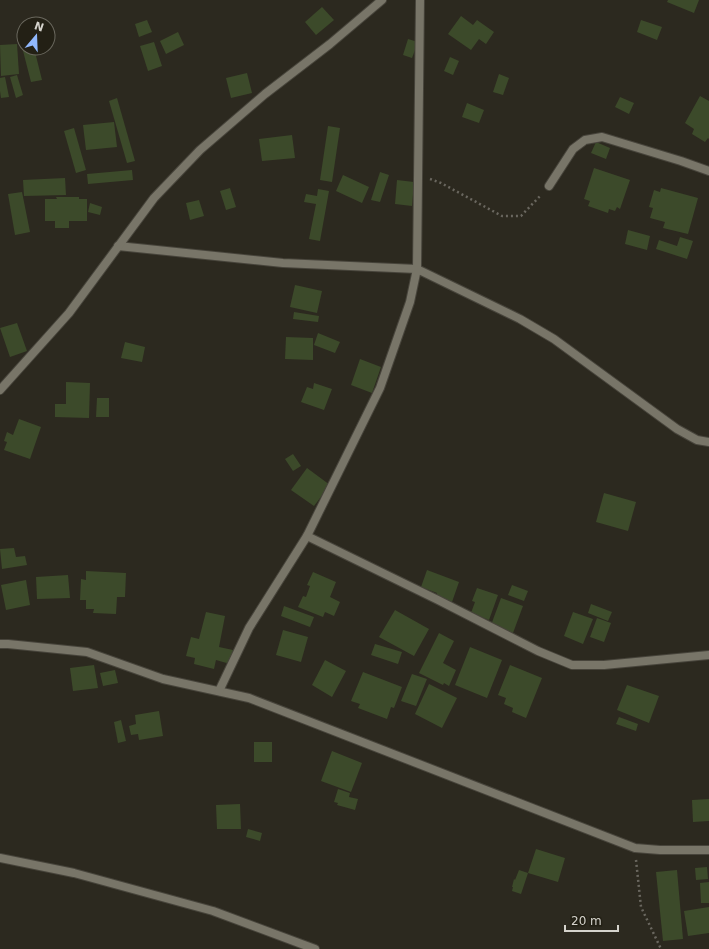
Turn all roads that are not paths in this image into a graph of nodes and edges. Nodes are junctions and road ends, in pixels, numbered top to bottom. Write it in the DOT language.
graph roads {
  1 [pos="382,0"];
  2 [pos="420,0"];
  3 [pos="709,171"];
  4 [pos="549,186"];
  5 [pos="118,246"];
  6 [pos="416,269"];
  7 [pos="0,390"];
  8 [pos="709,442"];
  9 [pos="307,536"];
  10 [pos="0,644"];
  11 [pos="709,655"];
  12 [pos="219,691"];
  13 [pos="709,850"];
  14 [pos="0,858"];
  15 [pos="315,949"];
  1 -- 5 [label="street"];
  2 -- 6 [label="street"];
  3 -- 4 [label="street"];
  5 -- 6 [label="street"];
  5 -- 7 [label="street"];
  6 -- 8 [label="street"];
  6 -- 9 [label="street"];
  9 -- 11 [label="street"];
  9 -- 12 [label="street"];
  10 -- 12 [label="street"];
  12 -- 13 [label="street"];
  14 -- 15 [label="street"];
}
